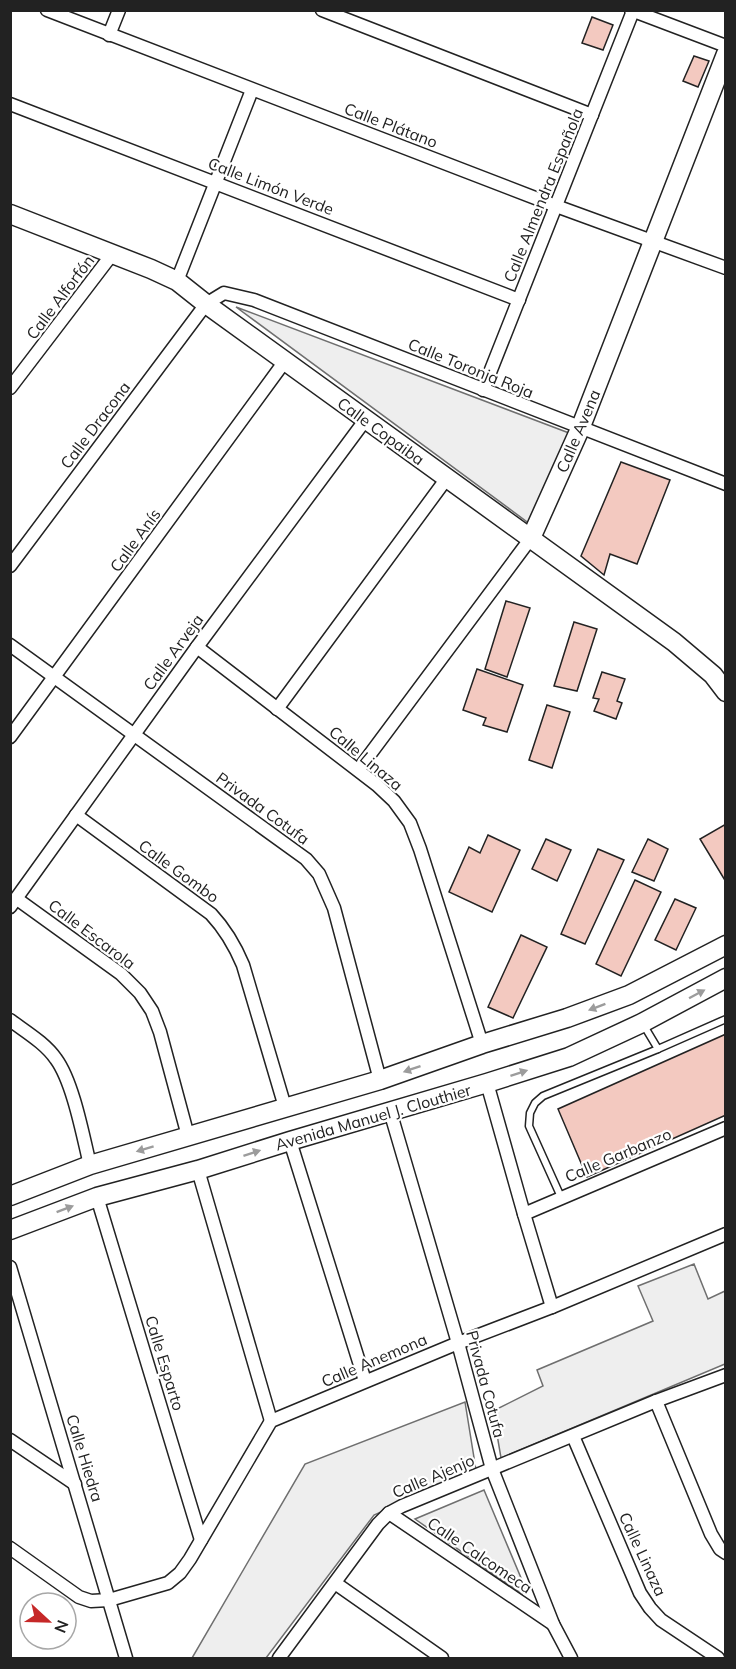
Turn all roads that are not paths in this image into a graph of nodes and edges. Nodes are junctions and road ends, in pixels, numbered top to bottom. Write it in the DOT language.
graph roads {
  1 [pos="47,10"];
  2 [pos="119,10"];
  3 [pos="322,10"];
  4 [pos="632,11"];
  5 [pos="109,35"];
  6 [pos="726,46"];
  7 [pos="726,54"];
  8 [pos="252,90"];
  9 [pos="10,104"];
  10 [pos="592,115"];
  11 [pos="216,183"];
  12 [pos="556,206"];
  13 [pos="10,214"];
  14 [pos="653,241"];
  15 [pos="113,253"];
  16 [pos="726,268"];
  17 [pos="177,281"];
  18 [pos="519,300"];
  19 [pos="206,304"];
  20 [pos="285,361"];
  21 [pos="10,388"];
  22 [pos="483,390"];
  23 [pos="366,420"];
  24 [pos="580,429"];
  25 [pos="447,478"];
  26 [pos="726,484"];
  27 [pos="531,538"];
  28 [pos="10,566"];
  29 [pos="10,645"];
  30 [pos="197,647"];
  31 [pos="55,677"];
  32 [pos="726,692"];
  33 [pos="277,709"];
  34 [pos="134,735"];
  35 [pos="10,737"];
  36 [pos="359,769"];
  37 [pos="76,815"];
  38 [pos="14,903"];
  39 [pos="726,945"];
  40 [pos="726,978"];
  41 [pos="629,995"];
  42 [pos="726,1019"];
  43 [pos="10,1020"];
  44 [pos="642,1023"];
  45 [pos="482,1044"];
  46 [pos="658,1049"];
  47 [pos="380,1080"];
  48 [pos="487,1083"];
  49 [pos="285,1107"];
  50 [pos="390,1110"];
  51 [pos="726,1128"];
  52 [pos="188,1136"];
  53 [pos="290,1140"];
  54 [pos="90,1165"];
  55 [pos="198,1170"];
  56 [pos="10,1196"];
  57 [pos="98,1197"];
  58 [pos="561,1197"];
  59 [pos="524,1214"];
  60 [pos="10,1230"];
  61 [pos="726,1234"];
  62 [pos="10,1267"];
  63 [pos="552,1306"];
  64 [pos="458,1343"];
  65 [pos="726,1375"];
  66 [pos="365,1381"];
  67 [pos="656,1401"];
  68 [pos="271,1421"];
  69 [pos="573,1436"];
  70 [pos="10,1440"];
  71 [pos="492,1468"];
  72 [pos="75,1484"];
  73 [pos="389,1513"];
  74 [pos="201,1540"];
  75 [pos="10,1548"];
  76 [pos="726,1553"];
  77 [pos="335,1583"];
  78 [pos="109,1600"];
  79 [pos="553,1624"];
  80 [pos="281,1658"];
  81 [pos="571,1658"];
  82 [pos="126,1659"];
  83 [pos="442,1659"];
  84 [pos="718,1659"];
  1 -- 5 [label="street, Calle Plátano"];
  2 -- 5 [label="street"];
  3 -- 10 [label="street"];
  4 -- 6 [label="street"];
  4 -- 10 [label="street, Calle Almendra Española"];
  5 -- 8 [label="street, Calle Plátano"];
  7 -- 14 [label="main road, Calle Avena"];
  8 -- 11 [label="street"];
  8 -- 12 [label="street, Calle Plátano"];
  9 -- 11 [label="street, Calle Limón Verde"];
  10 -- 12 [label="street, Calle Almendra Española"];
  11 -- 17 [label="street"];
  11 -- 18 [label="street, Calle Limón Verde"];
  12 -- 14 [label="street, Calle Plátano"];
  12 -- 18 [label="street, Calle Almendra Española"];
  13 -- 15 [label="main road, Calle Copaiba"];
  14 -- 16 [label="street, Calle Plátano"];
  14 -- 24 [label="main road, Calle Avena"];
  15 -- 17 [label="main road, Calle Copaiba"];
  15 -- 21 [label="street, Calle Alforfón"];
  17 -- 19 [label="main road, Calle Copaiba"];
  18 -- 22 [label="street, Calle Almendra Española"];
  19 -- 20 [label="main road, Calle Copaiba"];
  19 -- 22 [label="street, Calle Toronja Roja"];
  19 -- 28 [label="street, Calle Dracona"];
  20 -- 23 [label="main road, Calle Copaiba"];
  20 -- 31 [label="street, Calle Anís"];
  22 -- 24 [label="street, Calle Toronja Roja"];
  23 -- 25 [label="main road, Calle Copaiba"];
  23 -- 30 [label="street, Calle Arveja"];
  24 -- 26 [label="street, Calle Toronja Roja"];
  24 -- 27 [label="main road, Calle Avena"];
  25 -- 27 [label="main road, Calle Copaiba"];
  25 -- 33 [label="street"];
  27 -- 32 [label="main road, Calle Copaiba"];
  27 -- 36 [label="street, Calle Avena"];
  29 -- 31 [label="street, Privada Cotufa"];
  30 -- 33 [label="street, Calle Linaza"];
  30 -- 34 [label="street, Calle Arveja"];
  31 -- 34 [label="street, Privada Cotufa"];
  31 -- 35 [label="street, Calle Anís"];
  33 -- 36 [label="street, Calle Linaza"];
  34 -- 37 [label="street, Calle Arveja"];
  34 -- 47 [label="street, Privada Cotufa"];
  36 -- 45 [label="street, Calle Linaza"];
  37 -- 38 [label="street, Calle Arveja"];
  37 -- 49 [label="street, Calle Gombo"];
  38 -- 52 [label="street, Calle Escarola"];
  39 -- 41 [label="main road, Avenida Manuel J. Clouthier"];
  44 -- 40 [label="main road, Avenida Manuel J. Clouthier, one-way"];
  41 -- 44 [label="main road"];
  41 -- 45 [label="main road, Avenida Manuel J. Clouthier, one-way"];
  42 -- 46 [label="lane"];
  43 -- 54 [label="street"];
  44 -- 46 [label="lane"];
  48 -- 44 [label="main road, Avenida Manuel J. Clouthier, one-way"];
  45 -- 47 [label="main road, Avenida Manuel J. Clouthier, one-way"];
  46 -- 58 [label="lane"];
  47 -- 49 [label="main road, Avenida Manuel J. Clouthier"];
  48 -- 50 [label="main road, Avenida Manuel J. Clouthier"];
  48 -- 59 [label="street"];
  49 -- 52 [label="main road, Avenida Manuel J. Clouthier"];
  50 -- 53 [label="main road, Avenida Manuel J. Clouthier"];
  50 -- 64 [label="street, Privada Cotufa"];
  51 -- 58 [label="street, Calle Garbanzo"];
  52 -- 54 [label="main road, Avenida Manuel J. Clouthier, one-way"];
  55 -- 53 [label="main road, Avenida Manuel J. Clouthier, one-way"];
  53 -- 66 [label="street"];
  54 -- 56 [label="main road, Avenida Manuel J. Clouthier"];
  55 -- 57 [label="main road, Avenida Manuel J. Clouthier"];
  55 -- 68 [label="street"];
  60 -- 57 [label="main road, Avenida Manuel J. Clouthier, one-way"];
  57 -- 74 [label="street, Calle Esparto"];
  58 -- 59 [label="street, Calle Garbanzo"];
  59 -- 63 [label="street"];
  61 -- 63 [label="street, Calle Anemona"];
  62 -- 72 [label="street, Calle Hiedra"];
  63 -- 64 [label="street, Calle Anemona"];
  64 -- 66 [label="street, Calle Anemona"];
  64 -- 71 [label="street, Privada Cotufa"];
  65 -- 67 [label="street, Calle Ajenjo"];
  66 -- 68 [label="street, Calle Anemona"];
  67 -- 69 [label="street, Calle Ajenjo"];
  67 -- 76 [label="street"];
  68 -- 74 [label="street"];
  69 -- 71 [label="street, Calle Ajenjo"];
  69 -- 84 [label="street, Calle Linaza"];
  70 -- 72 [label="street"];
  71 -- 73 [label="street, Calle Ajenjo"];
  71 -- 79 [label="street, Privada Cotufa"];
  72 -- 78 [label="street, Calle Hiedra"];
  73 -- 77 [label="street, Calle Ajenjo"];
  73 -- 79 [label="street, Calle Calcomeca"];
  74 -- 78 [label="street"];
  75 -- 78 [label="street"];
  77 -- 80 [label="street, Calle Ajenjo"];
  77 -- 83 [label="street"];
  78 -- 82 [label="street, Calle Hiedra"];
  79 -- 81 [label="street, Privada Cotufa"];
}
